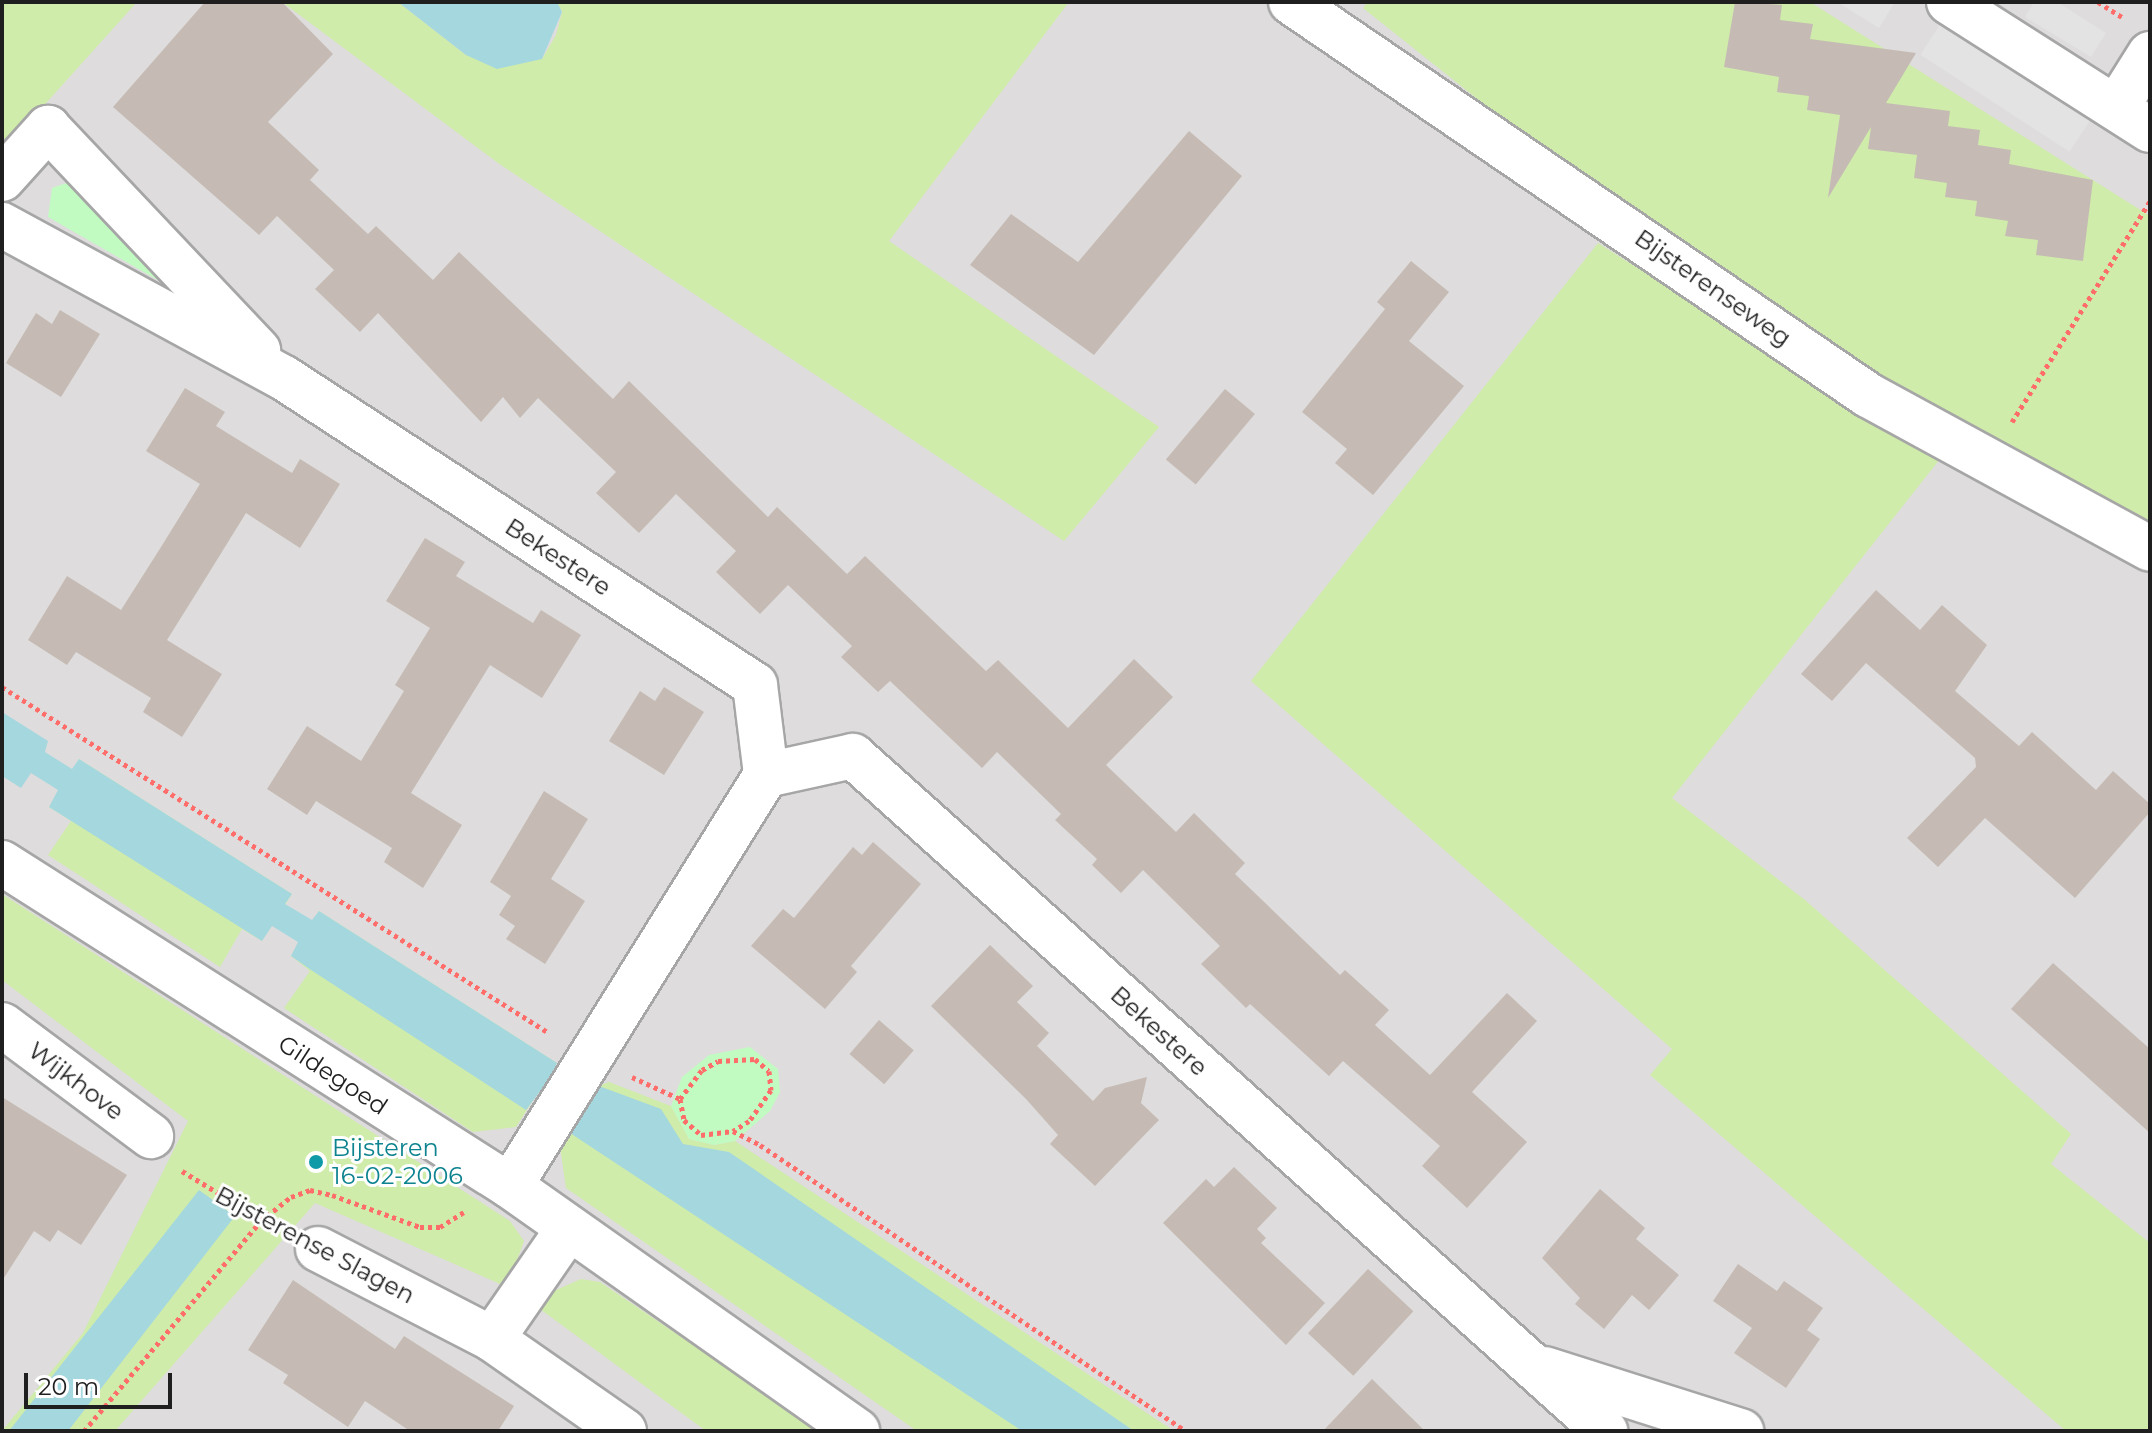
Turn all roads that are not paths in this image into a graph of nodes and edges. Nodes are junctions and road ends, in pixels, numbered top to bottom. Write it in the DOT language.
graph roads {
  1 [pos="1291,2"];
  2 [pos="1949,2"];
  3 [pos="2150,54"];
  4 [pos="2133,119"];
  5 [pos="2,179"];
  6 [pos="2,225"];
  7 [pos="284,378"];
  8 [pos="2150,549"];
  9 [pos="766,775"];
  10 [pos="2,863"];
  11 [pos="2,1025"];
  12 [pos="151,1136"];
  13 [pos="502,1182"];
  14 [pos="569,1228"];
  15 [pos="318,1249"];
  16 [pos="492,1339"];
  17 [pos="1531,1364"];
  18 [pos="624,1431"];
  19 [pos="857,1431"];
  20 [pos="1605,1431"];
  21 [pos="1741,1431"];
  1 -- 8 [label="street, Bijsterenseweg"];
  2 -- 4 [label="street"];
  3 -- 4 [label="street"];
  5 -- 7 [label="street, Bekestere"];
  6 -- 7 [label="street, Bekestere"];
  7 -- 9 [label="street, Bekestere"];
  9 -- 13 [label="street"];
  9 -- 17 [label="street, Bekestere"];
  10 -- 13 [label="street, Gildegoed"];
  11 -- 12 [label="street, Wijkhove"];
  13 -- 14 [label="street, Gildegoed"];
  14 -- 16 [label="street"];
  14 -- 19 [label="street, Gildegoed"];
  15 -- 16 [label="street, Bijsterense Slagen"];
  16 -- 18 [label="street, Bijsterense Slagen"];
  17 -- 20 [label="street, Bekestere"];
  17 -- 21 [label="street, Bekestere"];
}
